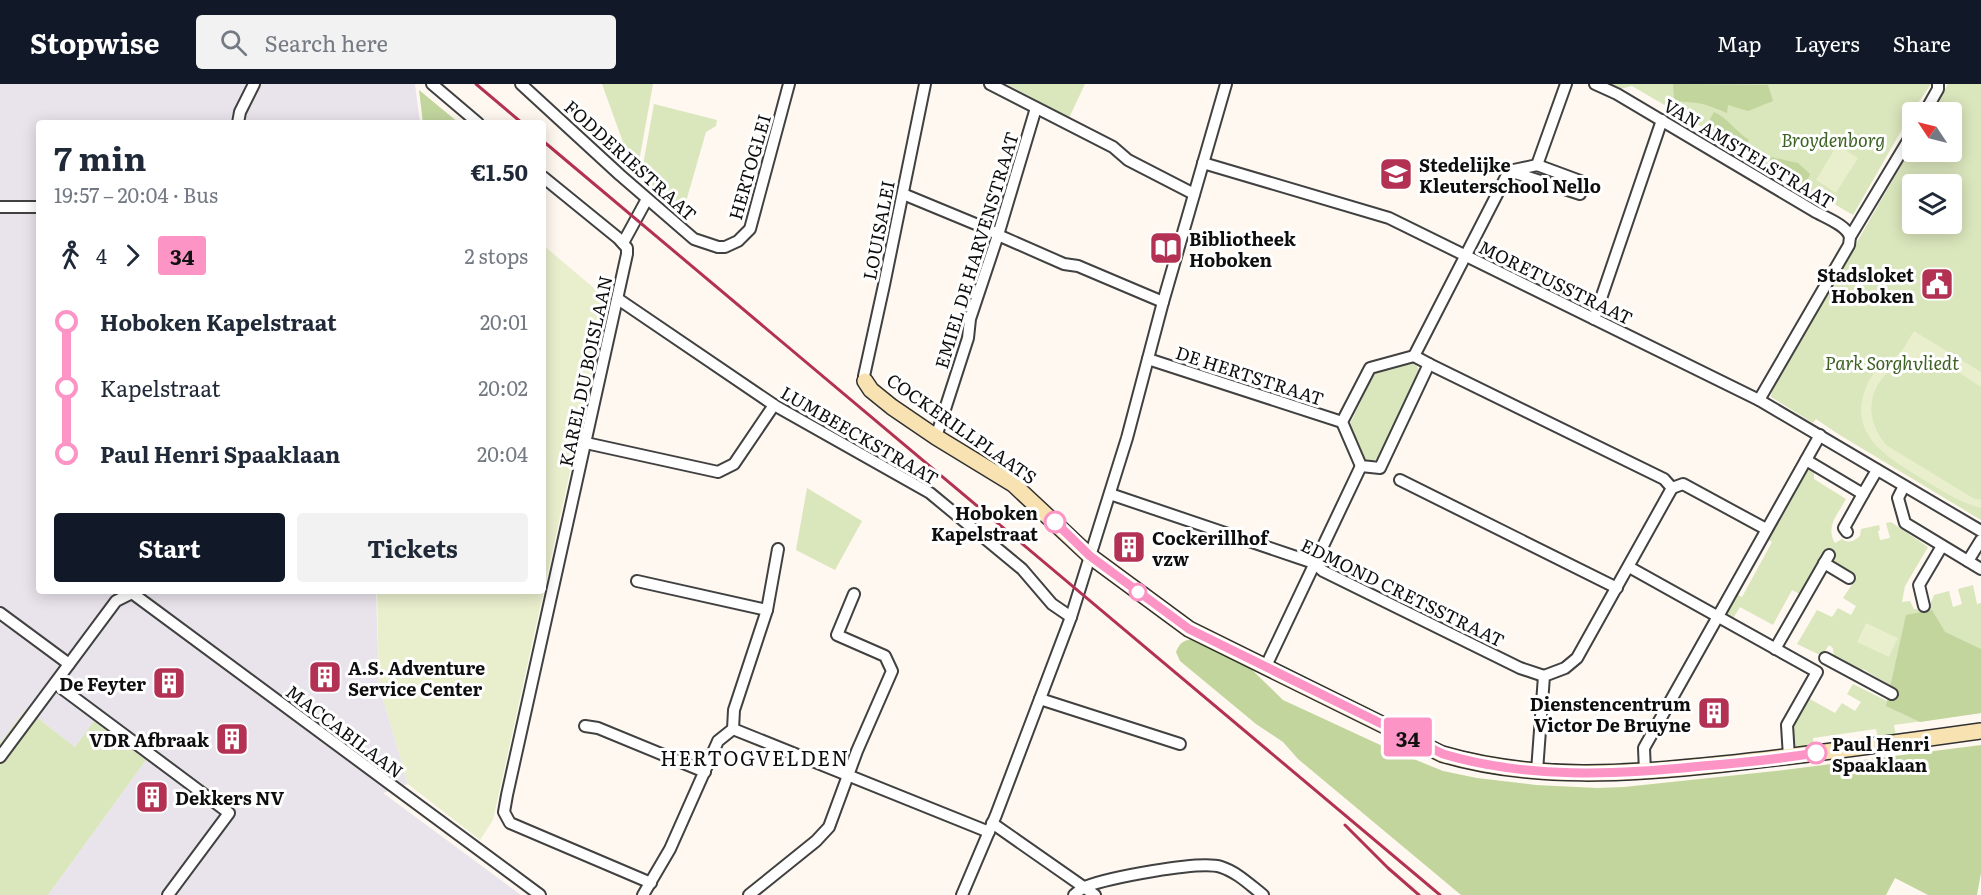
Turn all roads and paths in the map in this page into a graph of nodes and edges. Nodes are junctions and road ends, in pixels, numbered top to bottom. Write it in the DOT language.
graph roads {
  1 [pos="254,84"];
  2 [pos="432,84"];
  3 [pos="521,84"];
  4 [pos="789,84"];
  5 [pos="924,84"];
  6 [pos="990,84"];
  7 [pos="1226,84"];
  8 [pos="1566,84"];
  9 [pos="1595,84"];
  10 [pos="1938,84"];
  11 [pos="1931,102"];
  12 [pos="1036,108"];
  13 [pos="239,120"];
  14 [pos="474,120"];
  15 [pos="1662,120"];
  16 [pos="1902,151"];
  17 [pos="1203,163"];
  18 [pos="1537,165"];
  19 [pos="1509,171"];
  20 [pos="546,179"];
  21 [pos="903,194"];
  22 [pos="1194,194"];
  23 [pos="647,199"];
  24 [pos="0,207"];
  25 [pos="36,207"];
  26 [pos="998,235"];
  27 [pos="1850,237"];
  28 [pos="623,243"];
  29 [pos="725,247"];
  30 [pos="1465,256"];
  31 [pos="618,299"];
  32 [pos="1163,302"];
  33 [pos="1594,319"];
  34 [pos="1414,356"];
  35 [pos="1148,359"];
  36 [pos="1429,364"];
  37 [pos="865,381"];
  38 [pos="1758,400"];
  39 [pos="774,405"];
  40 [pos="1342,422"];
  41 [pos="1820,435"];
  42 [pos="936,437"];
  43 [pos="586,443"];
  44 [pos="1806,460"];
  45 [pos="1361,466"];
  46 [pos="1877,470"];
  47 [pos="1400,480"];
  48 [pos="1904,486"];
  49 [pos="1672,488"];
  50 [pos="1110,494"];
  51 [pos="1863,494"];
  52 [pos="1766,529"];
  53 [pos="1981,531"];
  54 [pos="1847,532"];
  55 [pos="1981,540"];
  56 [pos="1942,546"];
  57 [pos="778,549"];
  58 [pos="1090,556"];
  59 [pos="1968,561"];
  60 [pos="1314,563"];
  61 [pos="1629,567"];
  62 [pos="1981,569"];
  63 [pos="1849,578"];
  64 [pos="637,581"];
  65 [pos="1617,588"];
  66 [pos="128,594"];
  67 [pos="135,594"];
  68 [pos="854,594"];
  69 [pos="1924,606"];
  70 [pos="767,610"];
  71 [pos="0,613"];
  72 [pos="1717,616"];
  73 [pos="1071,617"];
  74 [pos="1775,649"];
  75 [pos="69,664"];
  76 [pos="1265,668"];
  77 [pos="1817,672"];
  78 [pos="1544,676"];
  79 [pos="56,684"];
  80 [pos="1892,694"];
  81 [pos="1040,699"];
  82 [pos="585,726"];
  83 [pos="733,729"];
  84 [pos="1981,730"];
  85 [pos="1180,744"];
  86 [pos="0,757"];
  87 [pos="1789,757"];
  88 [pos="1537,771"];
  89 [pos="705,772"];
  90 [pos="1645,772"];
  91 [pos="849,775"];
  92 [pos="991,828"];
  93 [pos="651,883"];
  94 [pos="1078,892"];
  95 [pos="168,895"];
  96 [pos="540,895"];
  97 [pos="643,895"];
  98 [pos="749,895"];
  99 [pos="962,895"];
  100 [pos="1095,895"];
  101 [pos="1263,895"];
  1 -- 13 [label="street"];
  2 -- 14 [label="street"];
  3 -- 23 [label="street, FODDERIESTRAAT"];
  4 -- 29 [label="street, HERTOGLEI"];
  5 -- 21 [label="street, LOUISALEI"];
  6 -- 12 [label="street"];
  7 -- 17 [label="street"];
  8 -- 18 [label="street"];
  9 -- 15 [label="street, VAN AMSTELSTRAAT"];
  10 -- 11 [label="street"];
  12 -- 22 [label="street"];
  12 -- 26 [label="street, EMIEL DE HARVENSTRAAT"];
  15 -- 27 [label="street, VAN AMSTELSTRAAT"];
  15 -- 33 [label="street"];
  16 -- 27 [label="street"];
  17 -- 22 [label="street"];
  17 -- 30 [label="street, MORETUSSTRAAT"];
  18 -- 19 [label="street"];
  18 -- 19 [label="street"];
  19 -- 30 [label="street"];
  20 -- 28 [label="street"];
  21 -- 26 [label="street"];
  21 -- 37 [label="street, LOUISALEI"];
  22 -- 32 [label="street"];
  23 -- 28 [label="street"];
  23 -- 29 [label="street, FODDERIESTRAAT"];
  24 -- 25 [label="street"];
  26 -- 32 [label="street"];
  26 -- 42 [label="street, EMIEL DE HARVENSTRAAT"];
  27 -- 38 [label="street"];
  28 -- 31 [label="street, KAREL DU BOISLAAN"];
  30 -- 33 [label="street, MORETUSSTRAAT"];
  30 -- 34 [label="street"];
  31 -- 39 [label="street, LUMBEECKSTRAAT"];
  31 -- 43 [label="street, KAREL DU BOISLAAN"];
  32 -- 35 [label="street"];
  33 -- 38 [label="street, MORETUSSTRAAT"];
  34 -- 36 [label="street"];
  34 -- 40 [label="street"];
  35 -- 40 [label="street, DE HERTSTRAAT"];
  35 -- 50 [label="street"];
  36 -- 45 [label="street"];
  36 -- 49 [label="street"];
  37 -- 42 [label="street, COCKERILLPLAATS"];
  38 -- 41 [label="street, MORETUSSTRAAT"];
  39 -- 43 [label="street"];
  39 -- 73 [label="street, LUMBEECKSTRAAT"];
  40 -- 45 [label="street"];
  41 -- 44 [label="street"];
  41 -- 46 [label="street, MORETUSSTRAAT"];
  42 -- 58 [label="street, COCKERILLPLAATS"];
  43 -- 93 [label="street, KAREL DU BOISLAAN"];
  44 -- 51 [label="street"];
  44 -- 52 [label="street"];
  45 -- 60 [label="street"];
  46 -- 48 [label="street, MORETUSSTRAAT"];
  46 -- 51 [label="street"];
  47 -- 65 [label="street"];
  48 -- 53 [label="street, MORETUSSTRAAT"];
  48 -- 56 [label="street"];
  49 -- 52 [label="street"];
  49 -- 61 [label="street"];
  50 -- 58 [label="street"];
  50 -- 60 [label="street, EDMOND CRETSSTRAAT"];
  51 -- 54 [label="street"];
  52 -- 72 [label="street"];
  55 -- 59 [label="street"];
  56 -- 59 [label="street"];
  56 -- 69 [label="street"];
  57 -- 70 [label="street"];
  58 -- 73 [label="street"];
  58 -- 76 [label="street, COCKERILLPLAATS"];
  59 -- 62 [label="street"];
  60 -- 76 [label="street"];
  60 -- 78 [label="street, EDMOND CRETSSTRAAT"];
  61 -- 65 [label="street"];
  61 -- 72 [label="street"];
  63 -- 74 [label="street"];
  64 -- 70 [label="street"];
  65 -- 78 [label="street"];
  66 -- 75 [label="street"];
  67 -- 96 [label="street, MACCABILAAN"];
  68 -- 91 [label="street"];
  70 -- 83 [label="street"];
  71 -- 75 [label="street"];
  72 -- 74 [label="street"];
  72 -- 90 [label="street"];
  73 -- 81 [label="street"];
  74 -- 77 [label="street"];
  75 -- 79 [label="street"];
  76 -- 88 [label="street, COCKERILLPLAATS"];
  77 -- 80 [label="street"];
  77 -- 87 [label="street"];
  78 -- 88 [label="street"];
  79 -- 86 [label="street"];
  79 -- 95 [label="street"];
  81 -- 85 [label="street"];
  81 -- 92 [label="street"];
  82 -- 89 [label="street"];
  83 -- 89 [label="street"];
  83 -- 91 [label="street"];
  84 -- 87 [label="street, COCKERILLPLAATS"];
  87 -- 90 [label="street, COCKERILLPLAATS"];
  88 -- 90 [label="street, COCKERILLPLAATS"];
  89 -- 93 [label="street"];
  91 -- 92 [label="street"];
  91 -- 98 [label="street"];
  92 -- 94 [label="street"];
  92 -- 99 [label="street"];
  93 -- 97 [label="street"];
  94 -- 100 [label="street"];
  94 -- 101 [label="street"];
}
